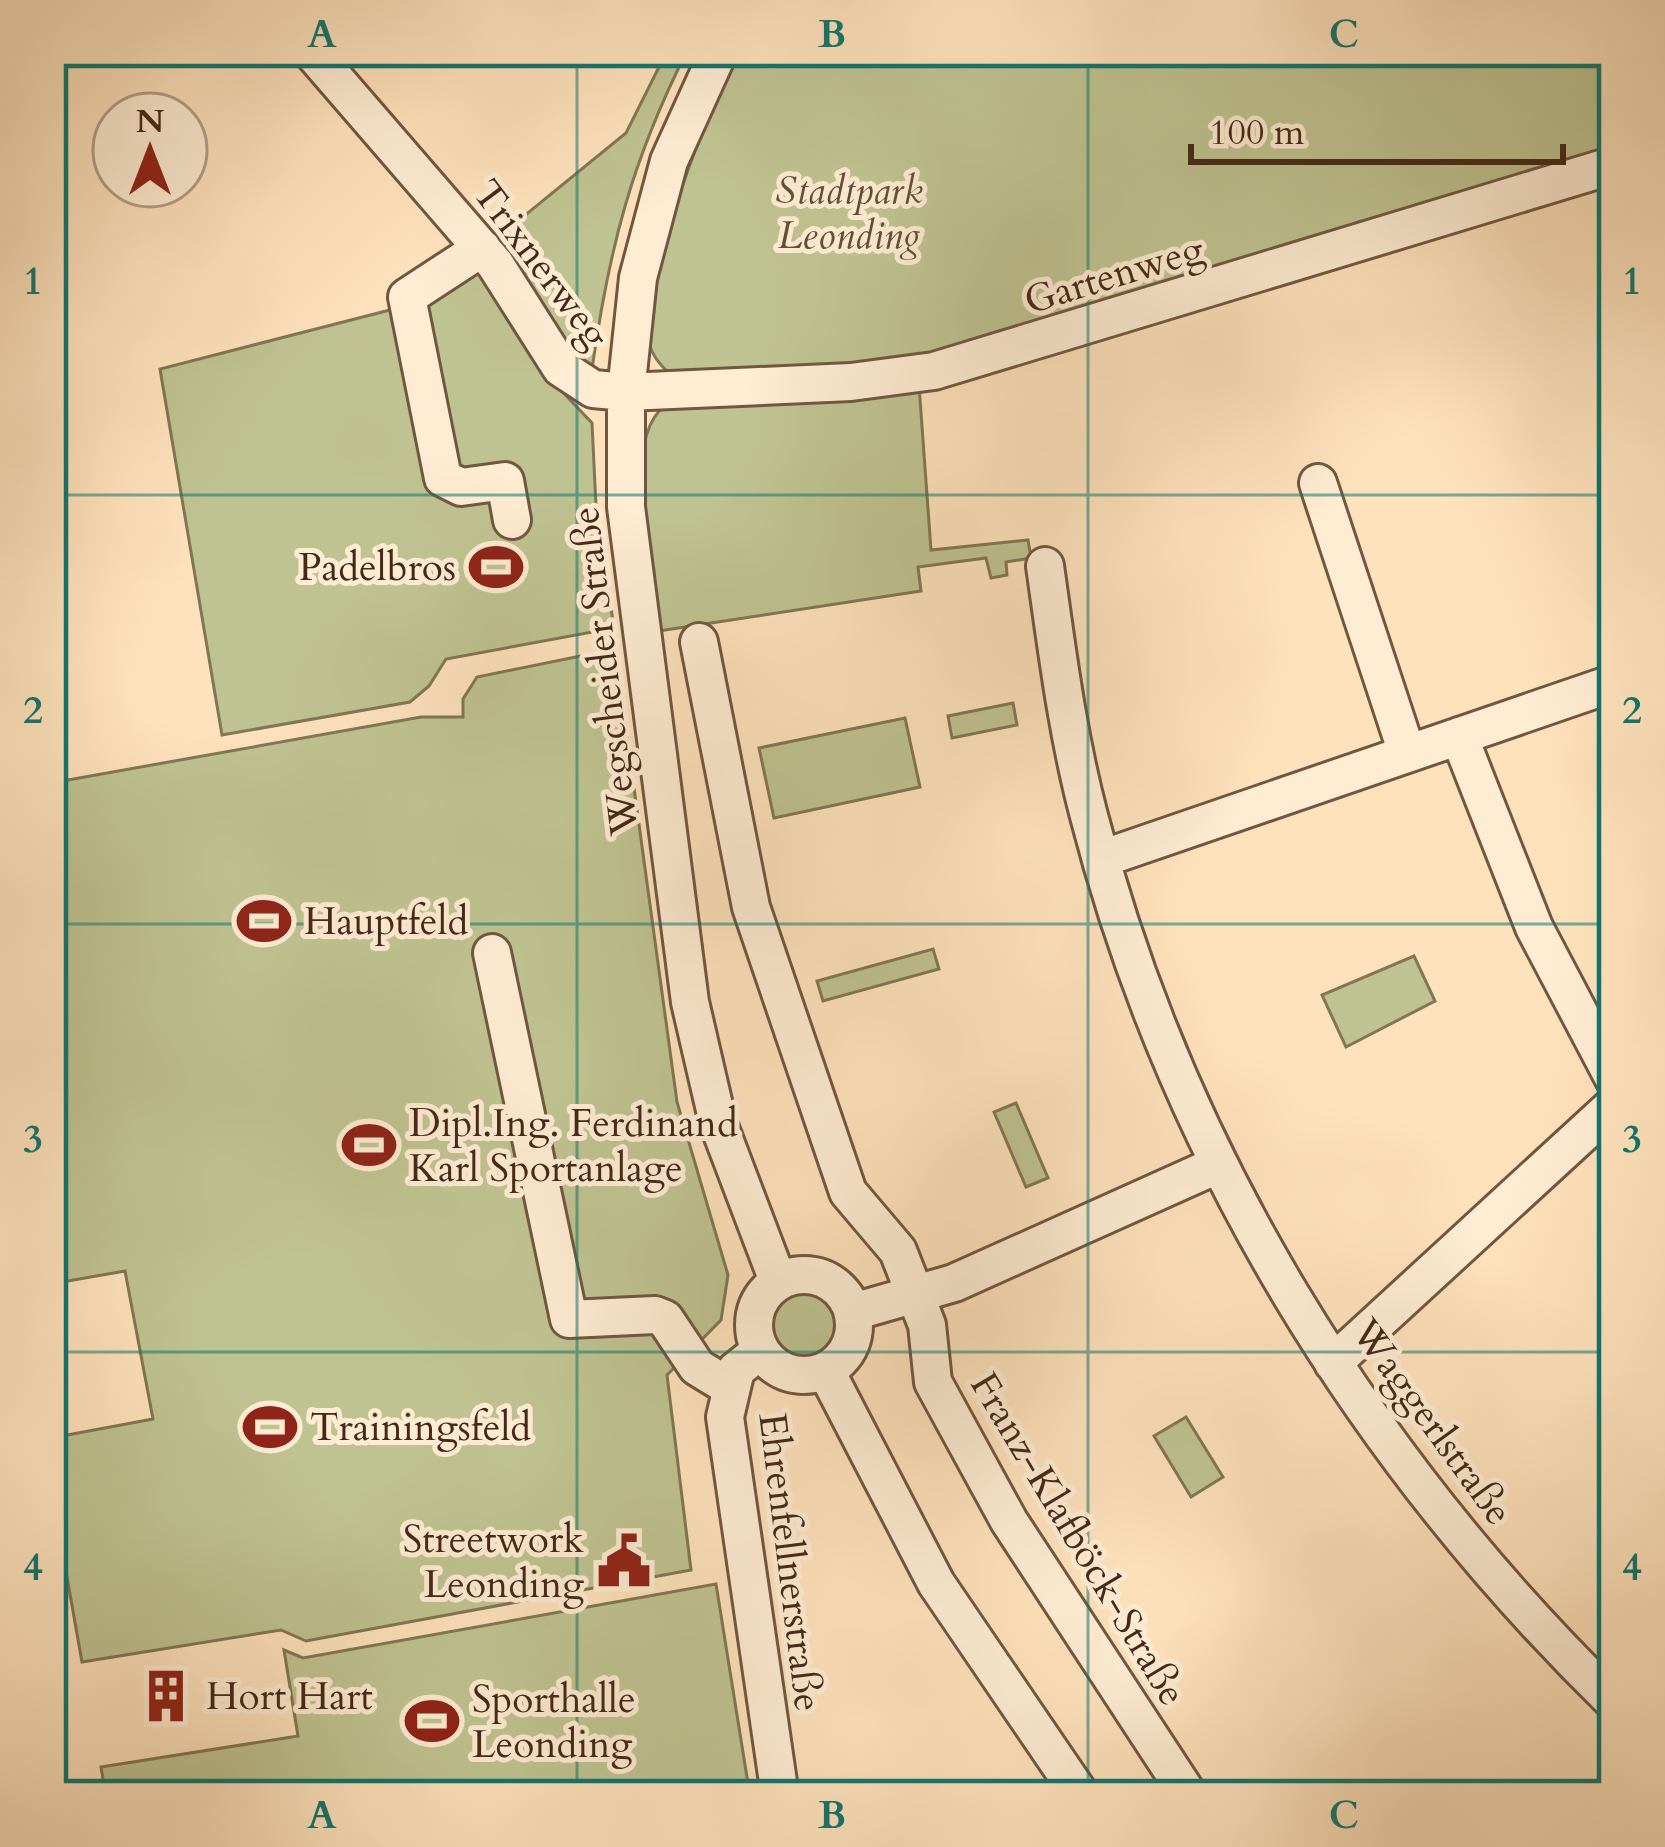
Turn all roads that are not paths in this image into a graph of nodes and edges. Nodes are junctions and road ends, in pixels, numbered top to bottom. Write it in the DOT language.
graph roads {
  1 [pos="311,51"];
  2 [pos="719,51"];
  3 [pos="1614,165"];
  4 [pos="482,248"];
  5 [pos="626,392"];
  6 [pos="1318,483"];
  7 [pos="512,520"];
  8 [pos="1045,566"];
  9 [pos="699,642"];
  10 [pos="1614,683"];
  11 [pos="1459,736"];
  12 [pos="1407,753"];
  13 [pos="1101,859"];
  14 [pos="492,953"];
  15 [pos="1614,1079"];
  16 [pos="1614,1105"];
  17 [pos="1217,1165"];
  18 [pos="778,1281"];
  19 [pos="918,1293"];
  20 [pos="853,1312"];
  21 [pos="760,1351"];
  22 [pos="1333,1363"];
  23 [pos="826,1370"];
  24 [pos="728,1386"];
  25 [pos="1614,1702"];
  26 [pos="780,1796"];
  27 [pos="1081,1796"];
  28 [pos="1189,1796"];
  1 -- 4 [label="street, Trixnerweg"];
  2 -- 5 [label="street, Wegscheider Straße"];
  3 -- 5 [label="street, Gartenweg"];
  4 -- 5 [label="street, Trixnerweg"];
  4 -- 7 [label="street"];
  5 -- 18 [label="street, Wegscheider Straße"];
  6 -- 12 [label="street"];
  8 -- 13 [label="street, Waggerlstraße"];
  9 -- 19 [label="street, Franz-Klafböck-Straße"];
  10 -- 11 [label="street"];
  11 -- 12 [label="street"];
  11 -- 15 [label="street"];
  12 -- 13 [label="street"];
  13 -- 17 [label="street, Waggerlstraße"];
  14 -- 24 [label="street"];
  16 -- 22 [label="street"];
  17 -- 19 [label="street"];
  17 -- 22 [label="street, Waggerlstraße"];
  18 -- 20 [label="street"];
  18 -- 21 [label="street"];
  19 -- 20 [label="street"];
  19 -- 28 [label="street, Franz-Klafböck-Straße"];
  20 -- 23 [label="street"];
  21 -- 23 [label="street"];
  21 -- 24 [label="street, Ehrenfellnerstraße"];
  22 -- 25 [label="street, Waggerlstraße"];
  23 -- 27 [label="street"];
  24 -- 26 [label="street, Ehrenfellnerstraße"];
}
